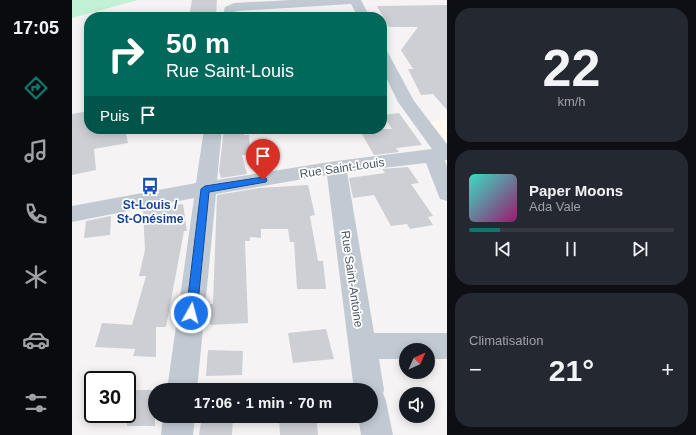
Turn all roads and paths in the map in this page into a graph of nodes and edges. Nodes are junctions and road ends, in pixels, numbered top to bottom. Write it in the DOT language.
graph roads {
  1 [pos="354,0"];
  2 [pos="305,2"];
  3 [pos="230,12"];
  4 [pos="307,12"];
  5 [pos="361,12"];
  6 [pos="387,64"];
  7 [pos="212,134"];
  8 [pos="442,155"];
  9 [pos="336,168"];
  10 [pos="205,189"];
  11 [pos="447,194"];
  12 [pos="74,220"];
  13 [pos="362,346"];
  14 [pos="447,346"];
  15 [pos="183,383"];
  16 [pos="368,383"];
  17 [pos="178,423"];
  18 [pos="375,423"];
  19 [pos="177,435"];
  20 [pos="377,435"];
  1 -- 2 [label="street"];
  1 -- 5 [label="street"];
  2 -- 3 [label="street"];
  2 -- 4 [label="street"];
  6 -- 8 [label="street"];
  7 -- 10 [label="street"];
  8 -- 9 [label="street, Rue Saint-Louis"];
  8 -- 11 [label="street"];
  9 -- 10 [label="street, Rue Saint-Louis"];
  9 -- 13 [label="street, Rue Saint-Antoine"];
  10 -- 12 [label="street, Rue Saint-Louis"];
  10 -- 15 [label="street"];
  13 -- 14 [label="street"];
  13 -- 16 [label="street, Rue Saint-Antoine"];
  17 -- 19 [label="street"];
  18 -- 20 [label="street"];
}
